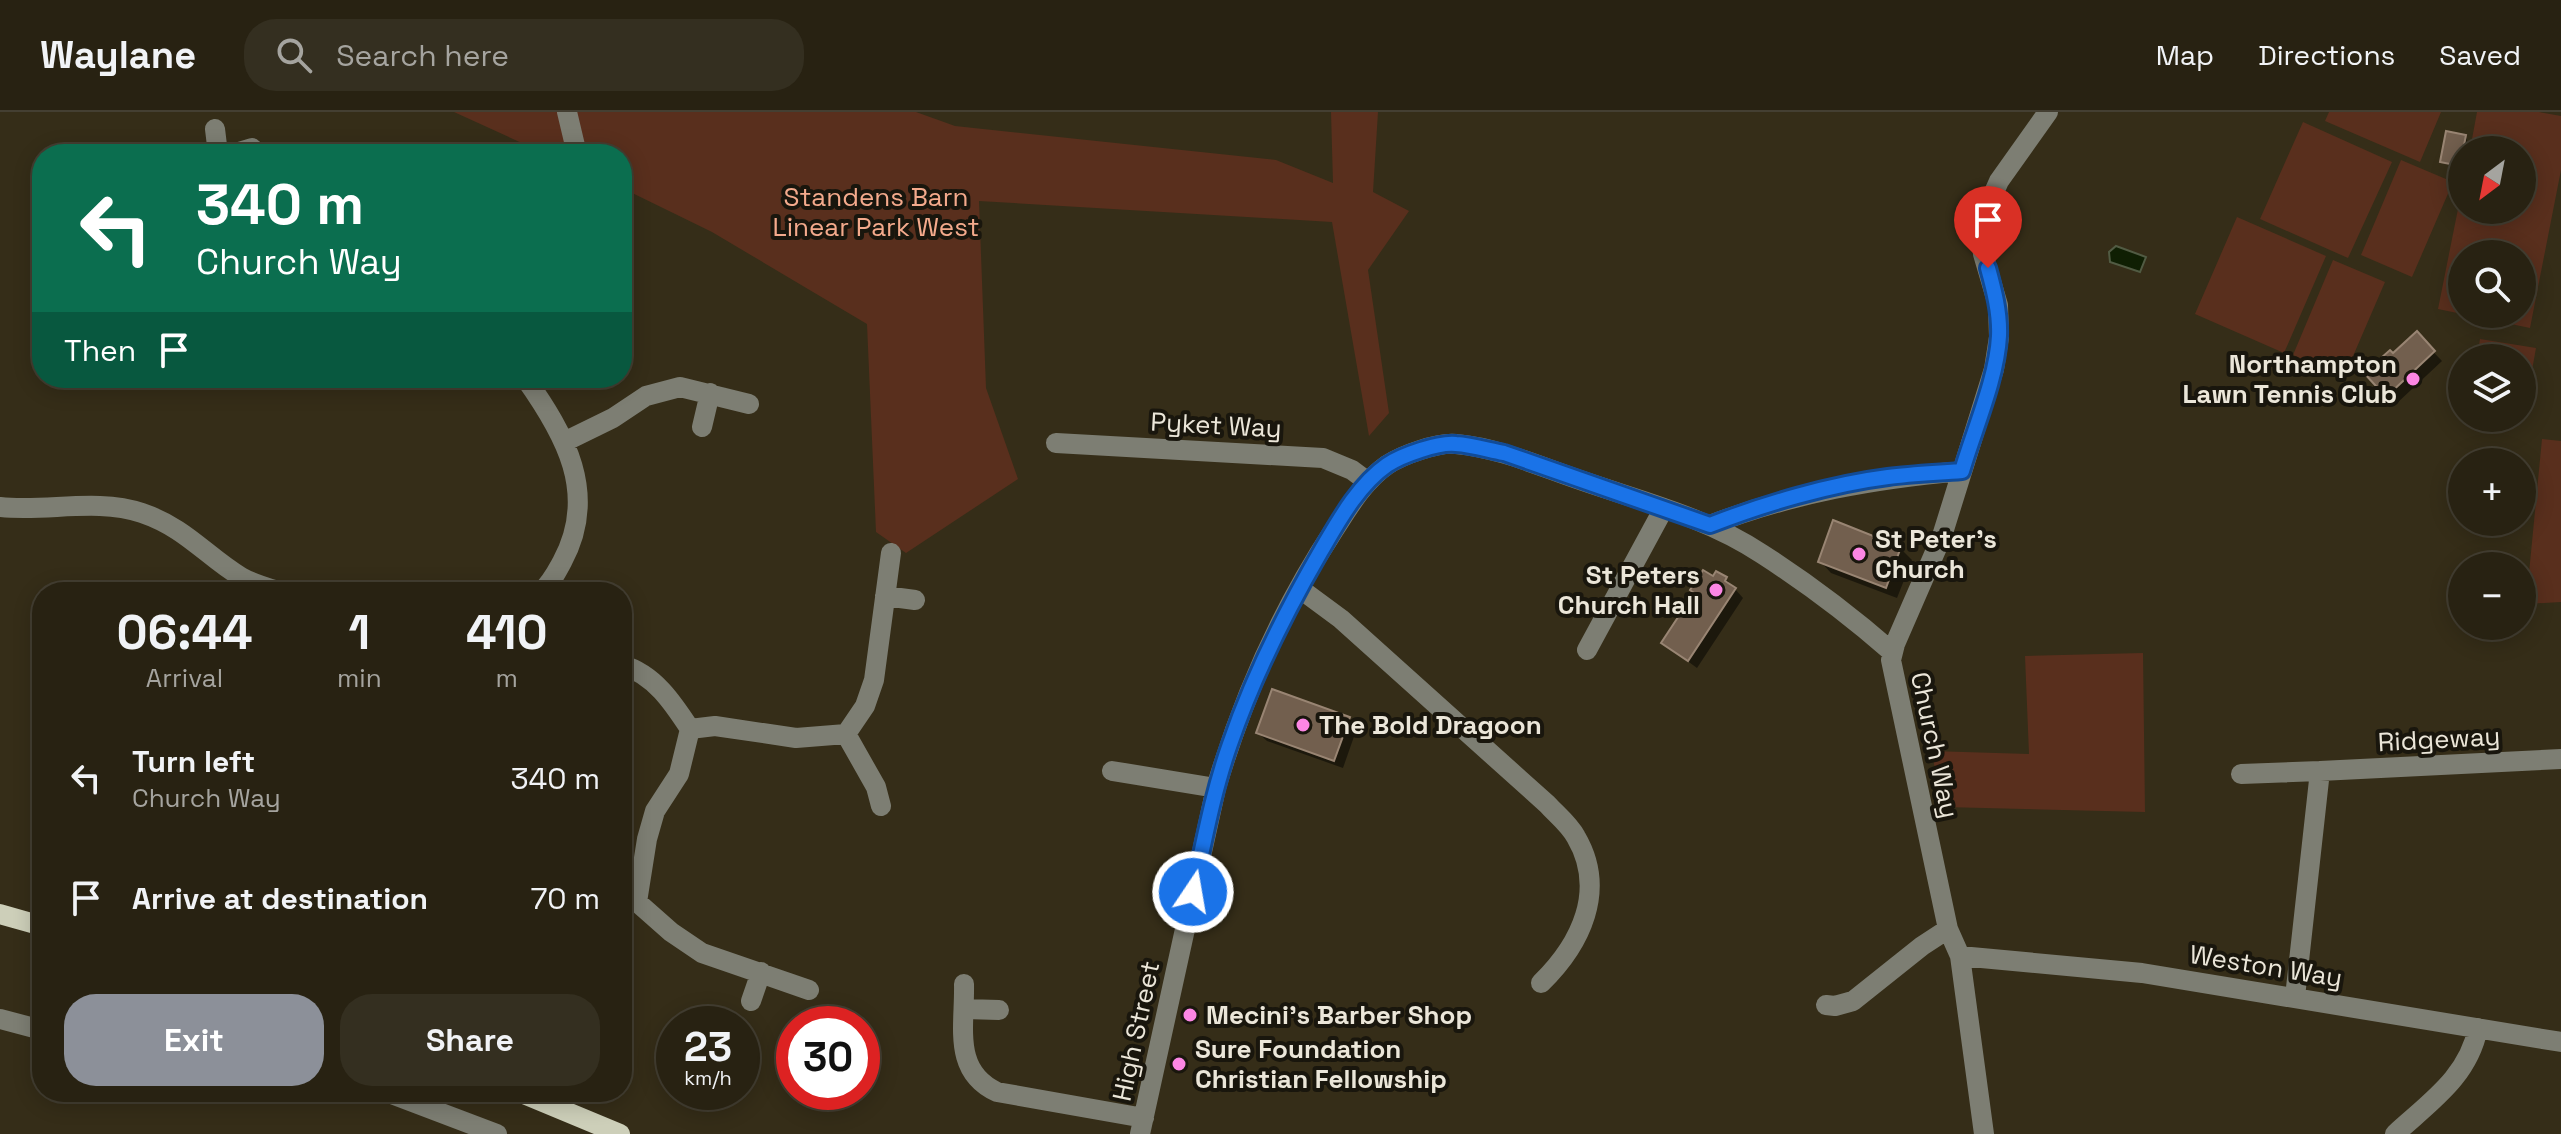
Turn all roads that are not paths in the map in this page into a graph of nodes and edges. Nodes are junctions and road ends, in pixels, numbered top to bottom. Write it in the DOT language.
graph roads {
  1 [pos="567,112"];
  2 [pos="2043,114"];
  3 [pos="215,129"];
  4 [pos="217,144"];
  5 [pos="575,144"];
  6 [pos="532,388"];
  7 [pos="710,393"];
  8 [pos="749,404"];
  9 [pos="702,427"];
  10 [pos="564,442"];
  11 [pos="1056,443"];
  12 [pos="1962,471"];
  13 [pos="1368,482"];
  14 [pos="0,507"];
  15 [pos="1664,508"];
  16 [pos="1710,525"];
  17 [pos="891,553"];
  18 [pos="237,582"];
  19 [pos="551,582"];
  20 [pos="1299,588"];
  21 [pos="885,596"];
  22 [pos="915,600"];
  23 [pos="1587,650"];
  24 [pos="1892,652"];
  25 [pos="632,668"];
  26 [pos="690,729"];
  27 [pos="846,734"];
  28 [pos="2561,759"];
  29 [pos="1112,771"];
  30 [pos="2320,771"];
  31 [pos="2241,774"];
  32 [pos="1216,788"];
  33 [pos="881,806"];
  34 [pos="632,895"];
  35 [pos="632,904"];
  36 [pos="0,914"];
  37 [pos="32,923"];
  38 [pos="1948,929"];
  39 [pos="1960,956"];
  40 [pos="761,972"];
  41 [pos="1541,983"];
  42 [pos="964,984"];
  43 [pos="809,990"];
  44 [pos="2295,997"];
  45 [pos="751,1001"];
  46 [pos="1826,1005"];
  47 [pos="965,1009"];
  48 [pos="999,1010"];
  49 [pos="0,1019"];
  50 [pos="32,1027"];
  51 [pos="2478,1028"];
  52 [pos="2561,1042"];
  53 [pos="412,1102"];
  54 [pos="543,1102"];
  55 [pos="1142,1126"];
  56 [pos="497,1134"];
  57 [pos="620,1134"];
  58 [pos="1984,1134"];
  59 [pos="2395,1134"];
  1 -- 5 [label="street"];
  2 -- 12 [label="street, Church Way"];
  3 -- 4 [label="street"];
  6 -- 10 [label="street"];
  7 -- 8 [label="street"];
  7 -- 9 [label="street"];
  7 -- 10 [label="street"];
  10 -- 19 [label="street"];
  11 -- 13 [label="street, Pyket Way"];
  12 -- 16 [label="street"];
  12 -- 24 [label="street, Church Way"];
  13 -- 15 [label="street, High Street"];
  13 -- 20 [label="street, High Street"];
  14 -- 18 [label="street"];
  15 -- 16 [label="street, High Street"];
  15 -- 23 [label="street"];
  16 -- 24 [label="street, High Street"];
  17 -- 21 [label="street"];
  20 -- 32 [label="street, High Street"];
  20 -- 41 [label="street"];
  21 -- 22 [label="street"];
  21 -- 27 [label="street"];
  24 -- 38 [label="street, Church Way"];
  25 -- 26 [label="street"];
  26 -- 27 [label="street"];
  26 -- 34 [label="street"];
  27 -- 33 [label="street"];
  28 -- 30 [label="street, Ridgeway"];
  29 -- 32 [label="street"];
  30 -- 31 [label="street, Ridgeway"];
  30 -- 44 [label="street"];
  32 -- 55 [label="street, High Street"];
  35 -- 40 [label="street"];
  36 -- 37 [label="main road"];
  38 -- 39 [label="street, Church Way"];
  38 -- 46 [label="street"];
  39 -- 44 [label="street, Weston Way"];
  39 -- 58 [label="street, Church Way"];
  40 -- 43 [label="street"];
  40 -- 45 [label="street"];
  42 -- 47 [label="street"];
  44 -- 51 [label="street, Weston Way"];
  47 -- 48 [label="street"];
  47 -- 55 [label="street"];
  49 -- 50 [label="street"];
  51 -- 52 [label="street, Weston Way"];
  51 -- 59 [label="street"];
  53 -- 56 [label="street"];
  54 -- 57 [label="main road"];
}
